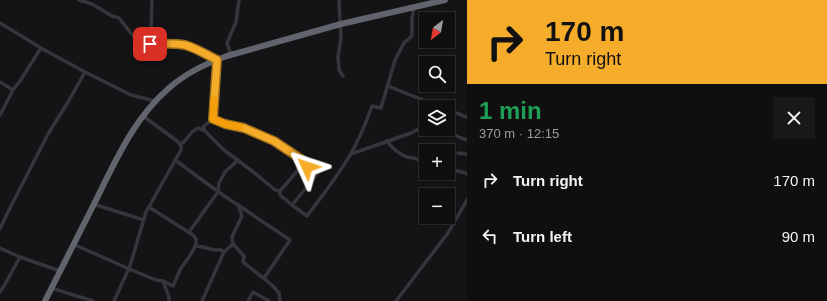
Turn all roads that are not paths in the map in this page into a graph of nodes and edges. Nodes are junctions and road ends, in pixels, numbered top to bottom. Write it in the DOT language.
graph roads {
  1 [pos="79,0"];
  2 [pos="152,0"];
  3 [pos="239,0"];
  4 [pos="339,0"];
  5 [pos="445,0"];
  6 [pos="93,2"];
  7 [pos="414,8"];
  8 [pos="0,23"];
  9 [pos="341,24"];
  10 [pos="150,44"];
  11 [pos="41,48"];
  12 [pos="231,55"];
  13 [pos="217,60"];
  14 [pos="85,72"];
  15 [pos="343,76"];
  16 [pos="0,82"];
  17 [pos="388,86"];
  18 [pos="13,90"];
  19 [pos="423,100"];
  20 [pos="155,101"];
  21 [pos="455,113"];
  22 [pos="0,115"];
  23 [pos="143,116"];
  24 [pos="467,117"];
  25 [pos="213,119"];
  26 [pos="419,129"];
  27 [pos="205,131"];
  28 [pos="455,136"];
  29 [pos="467,140"];
  30 [pos="387,141"];
  31 [pos="180,144"];
  32 [pos="458,153"];
  33 [pos="351,154"];
  34 [pos="467,154"];
  35 [pos="175,160"];
  36 [pos="238,160"];
  37 [pos="419,160"];
  38 [pos="455,170"];
  39 [pos="320,171"];
  40 [pos="467,174"];
  41 [pos="280,191"];
  42 [pos="218,192"];
  43 [pos="467,200"];
  44 [pos="94,204"];
  45 [pos="238,205"];
  46 [pos="292,205"];
  47 [pos="149,207"];
  48 [pos="144,220"];
  49 [pos="0,229"];
  50 [pos="189,232"];
  51 [pos="73,244"];
  52 [pos="233,244"];
  53 [pos="195,246"];
  54 [pos="0,248"];
  55 [pos="224,252"];
  56 [pos="20,257"];
  57 [pos="128,269"];
  58 [pos="60,271"];
  59 [pos="264,278"];
  60 [pos="163,281"];
  61 [pos="51,288"];
  62 [pos="0,292"];
  63 [pos="45,301"];
  64 [pos="93,301"];
  65 [pos="114,301"];
  66 [pos="169,301"];
  67 [pos="202,301"];
  68 [pos="248,301"];
  69 [pos="269,301"];
  70 [pos="280,301"];
  71 [pos="396,301"];
  1 -- 6 [label="street"];
  2 -- 10 [label="street"];
  3 -- 12 [label="street"];
  4 -- 9 [label="street"];
  5 -- 7 [label="highway"];
  6 -- 10 [label="street"];
  7 -- 9 [label="highway"];
  7 -- 17 [label="street"];
  8 -- 11 [label="street"];
  9 -- 12 [label="highway"];
  9 -- 15 [label="street"];
  10 -- 13 [label="street"];
  11 -- 14 [label="street"];
  11 -- 18 [label="street"];
  12 -- 13 [label="highway"];
  13 -- 20 [label="highway"];
  13 -- 25 [label="street"];
  14 -- 20 [label="street"];
  14 -- 49 [label="street"];
  16 -- 18 [label="street"];
  17 -- 19 [label="street"];
  17 -- 33 [label="street"];
  18 -- 22 [label="street"];
  20 -- 23 [label="highway"];
  21 -- 24 [label="street"];
  23 -- 31 [label="street"];
  23 -- 44 [label="highway"];
  25 -- 27 [label="street"];
  25 -- 41 [label="street"];
  26 -- 30 [label="street"];
  27 -- 31 [label="street"];
  27 -- 36 [label="street"];
  28 -- 29 [label="street"];
  30 -- 33 [label="street"];
  30 -- 37 [label="street"];
  31 -- 35 [label="street"];
  32 -- 34 [label="street"];
  33 -- 46 [label="street"];
  35 -- 42 [label="street"];
  35 -- 47 [label="street"];
  36 -- 41 [label="street"];
  36 -- 42 [label="street"];
  38 -- 40 [label="street"];
  39 -- 46 [label="street"];
  41 -- 46 [label="street"];
  42 -- 45 [label="street"];
  42 -- 50 [label="street"];
  43 -- 71 [label="street"];
  44 -- 48 [label="street"];
  44 -- 51 [label="highway"];
  45 -- 52 [label="street"];
  45 -- 59 [label="street"];
  47 -- 48 [label="street"];
  47 -- 50 [label="street"];
  48 -- 57 [label="street"];
  50 -- 53 [label="street"];
  51 -- 57 [label="street"];
  51 -- 58 [label="highway"];
  52 -- 55 [label="street"];
  52 -- 59 [label="street"];
  53 -- 55 [label="street"];
  53 -- 60 [label="street"];
  54 -- 56 [label="street"];
  55 -- 67 [label="street"];
  56 -- 58 [label="street"];
  56 -- 62 [label="street"];
  57 -- 60 [label="street"];
  57 -- 65 [label="street"];
  58 -- 61 [label="highway"];
  59 -- 70 [label="street"];
  60 -- 66 [label="street"];
  61 -- 63 [label="highway"];
  61 -- 64 [label="street"];
  68 -- 69 [label="street"];
}
